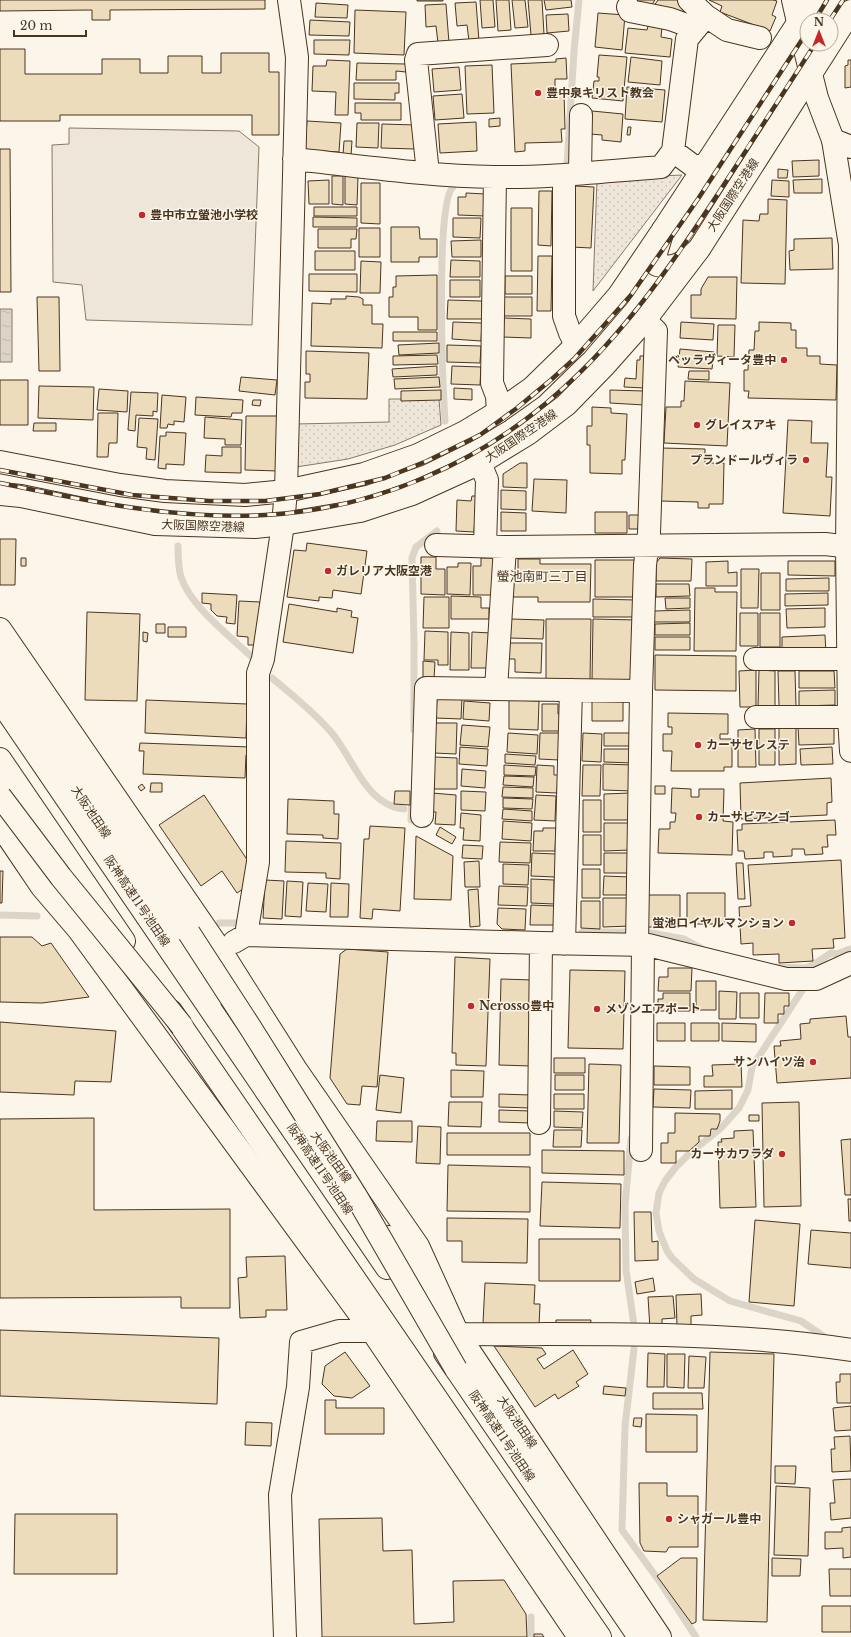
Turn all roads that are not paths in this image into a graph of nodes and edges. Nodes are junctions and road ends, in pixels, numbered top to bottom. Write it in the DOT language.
graph roads {
  1 [pos="289,0"];
  2 [pos="689,0"];
  3 [pos="793,0"];
  4 [pos="812,0"];
  5 [pos="628,7"];
  6 [pos="851,11"];
  7 [pos="700,22"];
  8 [pos="798,22"];
  9 [pos="760,38"];
  10 [pos="548,45"];
  11 [pos="810,76"];
  12 [pos="581,115"];
  13 [pos="842,143"];
  14 [pos="673,151"];
  15 [pos="294,159"];
  16 [pos="704,167"];
  17 [pos="428,173"];
  18 [pos="572,174"];
  19 [pos="495,177"];
  20 [pos="663,230"];
  21 [pos="699,249"];
  22 [pos="645,320"];
  23 [pos="576,345"];
  24 [pos="498,412"];
  25 [pos="0,462"];
  26 [pos="480,463"];
  27 [pos="286,491"];
  28 [pos="0,494"];
  29 [pos="284,524"];
  30 [pos="436,545"];
  31 [pos="648,545"];
  32 [pos="495,547"];
  33 [pos="849,547"];
  34 [pos="0,629"];
  35 [pos="0,653"];
  36 [pos="755,659"];
  37 [pos="848,660"];
  38 [pos="0,678"];
  39 [pos="496,690"];
  40 [pos="571,690"];
  41 [pos="641,692"];
  42 [pos="0,701"];
  43 [pos="756,717"];
  44 [pos="849,717"];
  45 [pos="851,751"];
  46 [pos="0,759"];
  47 [pos="0,781"];
  48 [pos="0,796"];
  49 [pos="422,816"];
  50 [pos="0,825"];
  51 [pos="42,887"];
  52 [pos="246,935"];
  53 [pos="541,944"];
  54 [pos="564,944"];
  55 [pos="640,945"];
  56 [pos="221,951"];
  57 [pos="851,963"];
  58 [pos="182,1026"];
  59 [pos="539,1123"];
  60 [pos="641,1150"];
  61 [pos="372,1331"];
  62 [pos="458,1334"];
  63 [pos="842,1349"];
  64 [pos="456,1369"];
  65 [pos="285,1637"];
  66 [pos="580,1637"];
  67 [pos="600,1637"];
  68 [pos="638,1637"];
  69 [pos="660,1637"];
  1 -- 15 [label="main road"];
  2 -- 7 [label="main road"];
  3 -- 8 [label="main road"];
  4 -- 8 [label="main road"];
  5 -- 7 [label="main road"];
  6 -- 11 [label="main road, 大阪国際空港線"];
  7 -- 9 [label="main road"];
  7 -- 14 [label="main road"];
  8 -- 11 [label="main road"];
  8 -- 16 [label="main road"];
  10 -- 17 [label="main road"];
  11 -- 13 [label="main road"];
  11 -- 21 [label="main road, 大阪国際空港線"];
  12 -- 18 [label="main road"];
  13 -- 33 [label="main road"];
  14 -- 16 [label="main road"];
  14 -- 18 [label="main road"];
  15 -- 17 [label="main road"];
  15 -- 27 [label="main road"];
  16 -- 20 [label="main road"];
  17 -- 19 [label="main road"];
  18 -- 19 [label="main road"];
  18 -- 23 [label="main road"];
  19 -- 24 [label="main road"];
  20 -- 21 [label="main road"];
  20 -- 23 [label="main road"];
  21 -- 22 [label="main road, 大阪国際空港線"];
  22 -- 26 [label="main road, 大阪国際空港線"];
  22 -- 31 [label="main road"];
  23 -- 24 [label="main road"];
  24 -- 27 [label="main road"];
  25 -- 27 [label="main road"];
  26 -- 29 [label="main road, 大阪国際空港線"];
  26 -- 32 [label="main road"];
  27 -- 29 [label="main road"];
  28 -- 29 [label="main road, 大阪国際空港線"];
  29 -- 52 [label="main road"];
  30 -- 32 [label="main road"];
  31 -- 32 [label="main road"];
  31 -- 33 [label="main road"];
  31 -- 41 [label="main road"];
  32 -- 39 [label="main road"];
  33 -- 37 [label="main road"];
  34 -- 56 [label="main road"];
  35 -- 64 [label="main road, bridge"];
  36 -- 37 [label="main road"];
  37 -- 44 [label="main road"];
  38 -- 62 [label="main road, 大阪池田線"];
  39 -- 40 [label="main road"];
  39 -- 49 [label="main road"];
  40 -- 41 [label="main road"];
  40 -- 54 [label="main road"];
  41 -- 55 [label="main road"];
  42 -- 64 [label="main road, 阪神高速11号池田線, bridge"];
  43 -- 44 [label="main road"];
  44 -- 45 [label="main road"];
  46 -- 58 [label="main road, bridge"];
  47 -- 51 [label="main road"];
  48 -- 58 [label="main road, bridge"];
  50 -- 51 [label="main road"];
  51 -- 61 [label="main road"];
  52 -- 53 [label="main road"];
  52 -- 56 [label="main road"];
  53 -- 54 [label="main road"];
  53 -- 59 [label="main road"];
  54 -- 55 [label="main road"];
  55 -- 57 [label="main road"];
  55 -- 60 [label="main road"];
  56 -- 62 [label="main road"];
  58 -- 67 [label="main road"];
  61 -- 65 [label="main road"];
  61 -- 66 [label="main road"];
  62 -- 63 [label="main road"];
  62 -- 69 [label="main road, 大阪池田線"];
  64 -- 68 [label="main road, 阪神高速11号池田線"];
}
